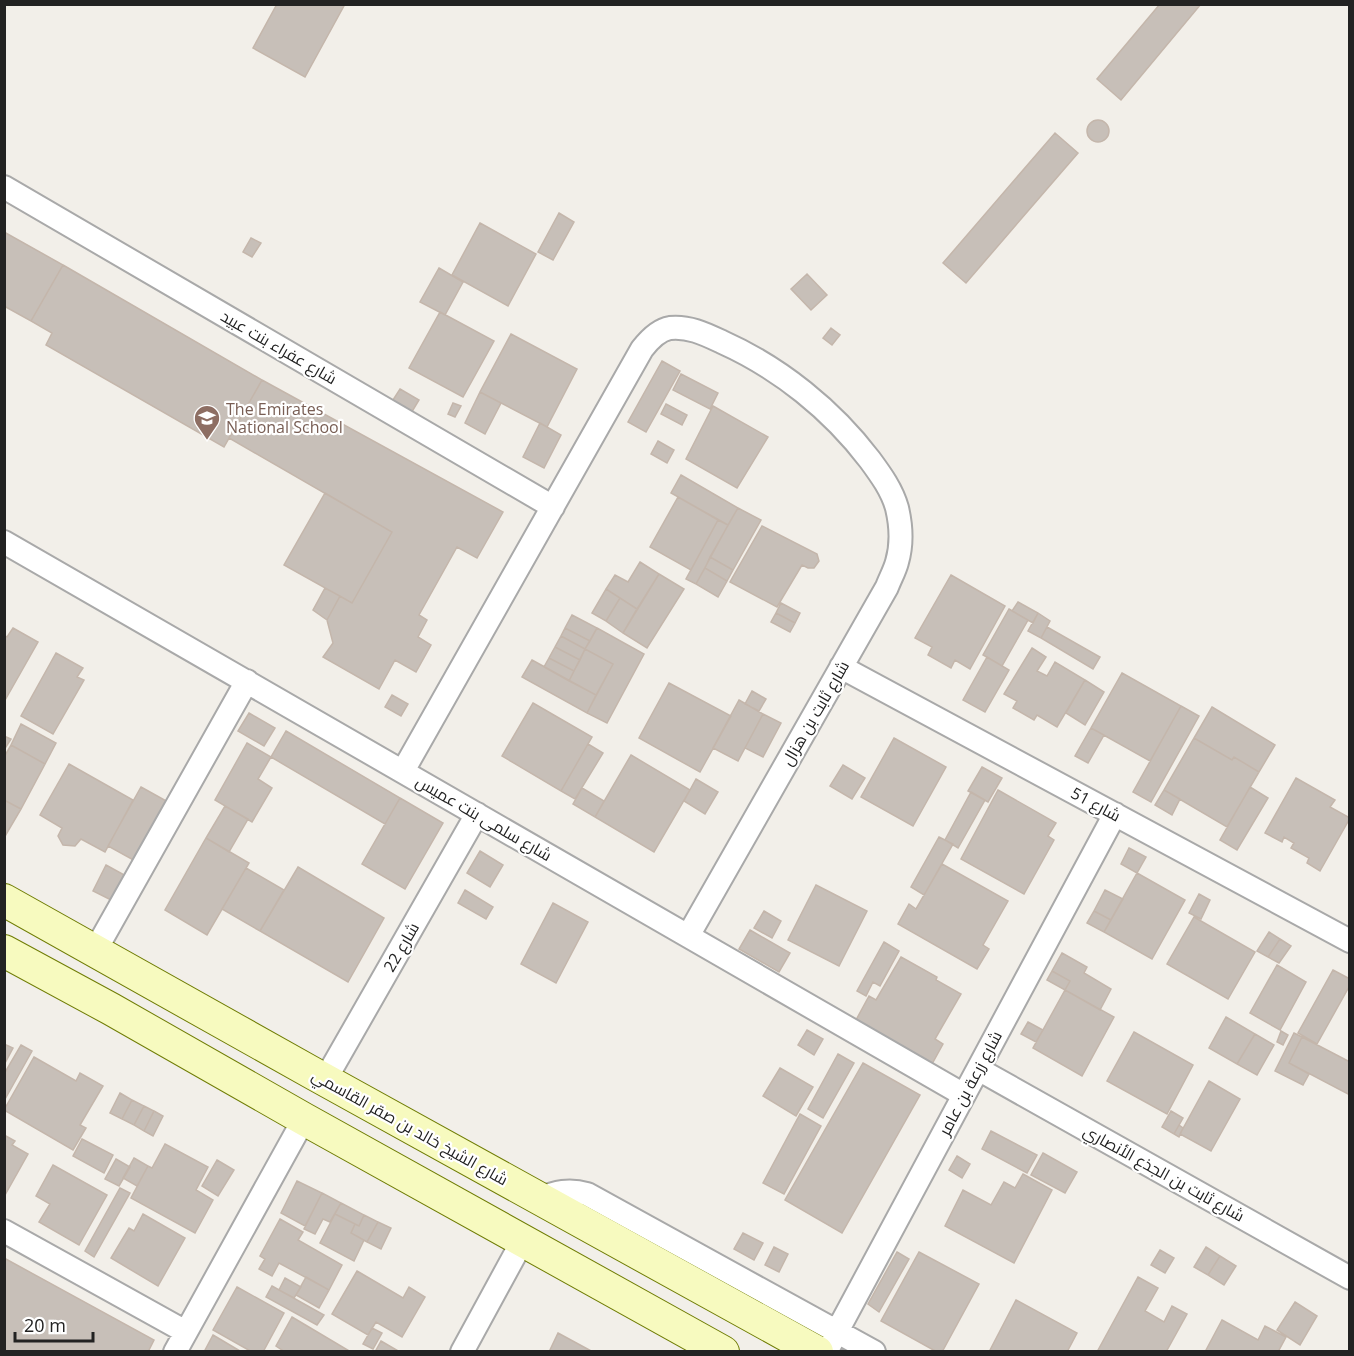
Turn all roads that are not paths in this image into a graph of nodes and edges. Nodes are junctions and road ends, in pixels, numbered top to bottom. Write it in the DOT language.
graph roads {
  1 [pos="4,187"];
  2 [pos="553,507"];
  3 [pos="4,542"];
  4 [pos="841,667"];
  5 [pos="247,681"];
  6 [pos="403,771"];
  7 [pos="477,814"];
  8 [pos="1115,814"];
  9 [pos="4,900"];
  10 [pos="688,936"];
  11 [pos="1350,941"];
  12 [pos="4,951"];
  13 [pos="95,951"];
  14 [pos="978,1069"];
  15 [pos="325,1080"];
  16 [pos="964,1095"];
  17 [pos="304,1119"];
  18 [pos="4,1231"];
  19 [pos="523,1240"];
  20 [pos="1350,1278"];
  21 [pos="827,1341"];
  22 [pos="180,1342"];
  23 [pos="462,1352"];
  24 [pos="723,1352"];
  25 [pos="826,1352"];
  26 [pos="874,1352"];
  1 -- 2 [label="street, شارع عفراء بنت عبيد"];
  2 -- 4 [label="street, شارع ثابت بن هزال"];
  2 -- 6 [label="street, شارع ثابت بن هزال"];
  3 -- 5 [label="street, شارع سلمى بنت عميس"];
  4 -- 8 [label="street, شارع 51"];
  4 -- 10 [label="street, شارع ثابت بن هزال"];
  5 -- 6 [label="street, شارع سلمى بنت عميس"];
  5 -- 13 [label="street"];
  6 -- 7 [label="street, شارع سلمى بنت عميس"];
  7 -- 10 [label="street, شارع سلمى بنت عميس"];
  7 -- 15 [label="street, شارع 22"];
  8 -- 11 [label="street, شارع 51"];
  8 -- 14 [label="street, شارع زرعة بن عامر"];
  9 -- 13 [label="main road, شارع الشيخ خالد بن صقر القاسمي"];
  10 -- 16 [label="street, شارع سلمى بنت عميس"];
  12 -- 17 [label="main road"];
  13 -- 15 [label="main road, شارع الشيخ خالد بن صقر القاسمي"];
  14 -- 16 [label="street, شارع زرعة بن عامر"];
  14 -- 20 [label="street, شارع ثابت بن الجذع الأنصاري"];
  15 -- 21 [label="main road, شارع الشيخ خالد بن صقر القاسمي"];
  16 -- 21 [label="street, شارع زرعة بن عامر"];
  17 -- 19 [label="main road"];
  17 -- 22 [label="street"];
  18 -- 22 [label="street"];
  19 -- 23 [label="street"];
  19 -- 24 [label="main road"];
  21 -- 25 [label="street, شارع زرعة بن عامر"];
  21 -- 26 [label="street"];
}
